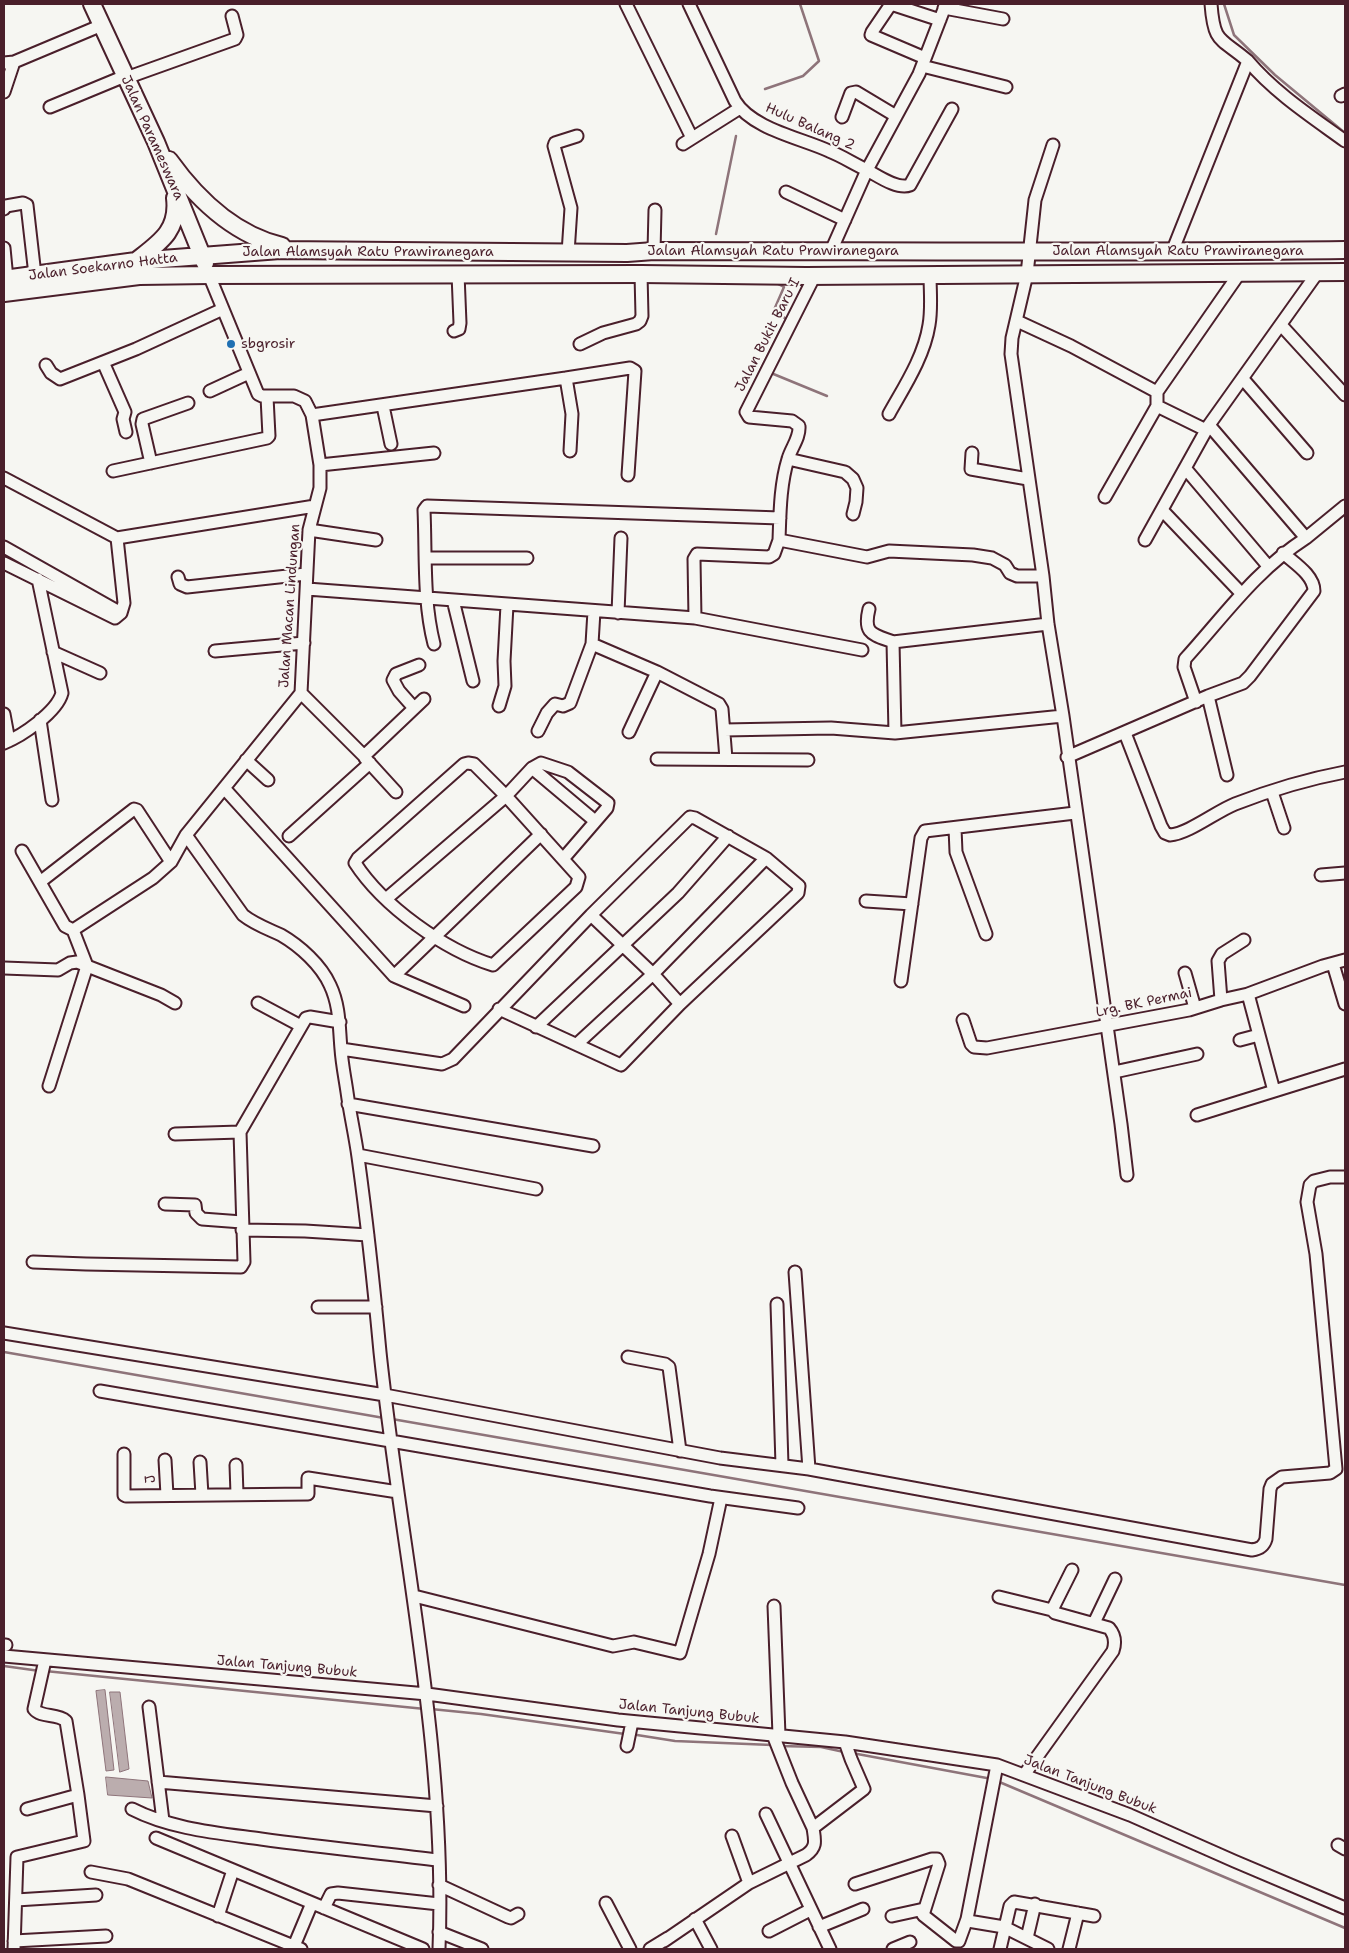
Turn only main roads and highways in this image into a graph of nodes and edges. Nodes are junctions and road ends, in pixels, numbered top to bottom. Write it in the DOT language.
graph roads {
  1 [pos="92,4"];
  2 [pos="156,142"];
  3 [pos="172,181"];
  4 [pos="304,250"];
  5 [pos="1345,250"];
  6 [pos="202,255"];
  7 [pos="136,261"];
  8 [pos="1345,272"];
  9 [pos="354,274"];
  10 [pos="209,275"];
  11 [pos="5,284"];
  1 -- 2 [label="highway, Jalan Parameswara"];
  2 -- 3 [label="highway, Jalan Parameswara"];
  2 -- 4 [label="highway"];
  3 -- 6 [label="highway, Jalan Parameswara"];
  3 -- 7 [label="highway"];
  4 -- 5 [label="highway, Jalan Alamsyah Ratu Prawiranegara"];
  4 -- 6 [label="highway, Jalan Alamsyah Ratu Prawiranegara"];
  6 -- 7 [label="highway, Jalan Soekarno Hatta"];
  6 -- 9 [label="highway"];
  6 -- 10 [label="highway, Jalan Parameswara"];
  7 -- 11 [label="highway, Jalan Soekarno Hatta"];
  8 -- 9 [label="highway, Jalan Alamsyah Ratu Prawiranegara"];
  9 -- 10 [label="highway, Jalan Alamsyah Ratu Prawiranegara"];
  10 -- 11 [label="highway, Jalan Soekarno Hatta"];
}
